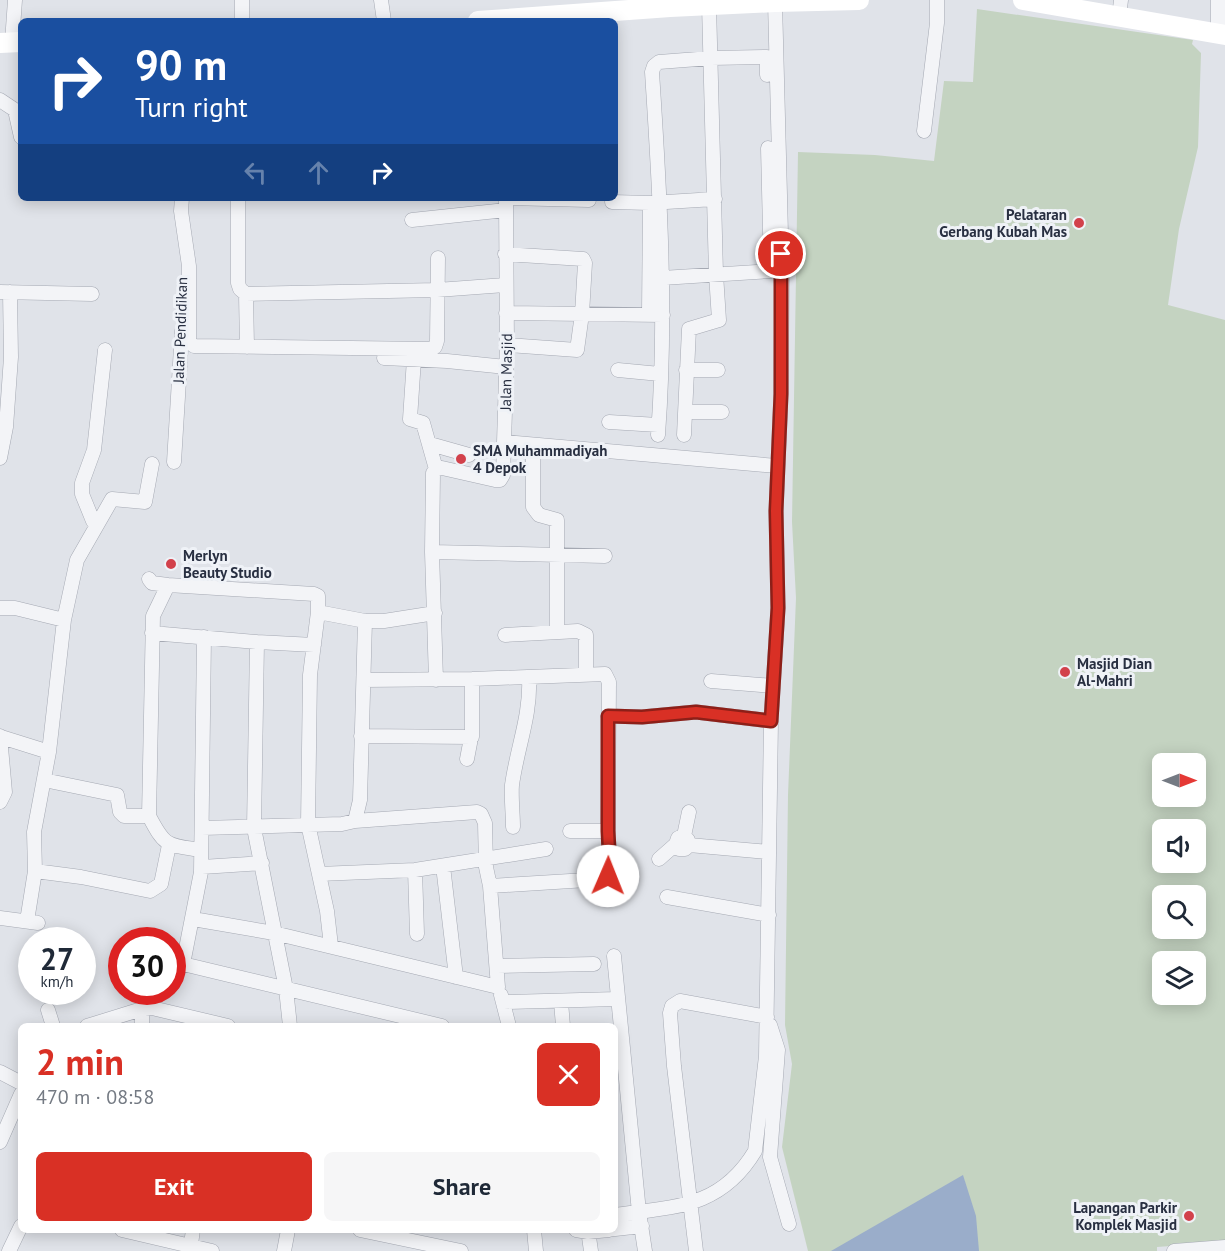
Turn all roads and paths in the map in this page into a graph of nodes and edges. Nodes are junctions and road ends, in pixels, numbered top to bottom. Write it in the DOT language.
graph roads {
  1 [pos="15,0"];
  2 [pos="234,0"];
  3 [pos="242,0"];
  4 [pos="381,0"];
  5 [pos="858,0"];
  6 [pos="937,0"];
  7 [pos="1023,0"];
  8 [pos="1218,0"];
  9 [pos="775,2"];
  10 [pos="709,5"];
  11 [pos="1120,8"];
  12 [pos="574,12"];
  13 [pos="235,18"];
  14 [pos="242,18"];
  15 [pos="384,18"];
  16 [pos="516,18"];
  17 [pos="1222,34"];
  18 [pos="11,43"];
  19 [pos="711,58"];
  20 [pos="0,100"];
  21 [pos="18,111"];
  22 [pos="924,131"];
  23 [pos="715,199"];
  24 [pos="173,201"];
  25 [pos="182,201"];
  26 [pos="238,201"];
  27 [pos="548,201"];
  28 [pos="506,202"];
  29 [pos="612,202"];
  30 [pos="655,203"];
  31 [pos="412,220"];
  32 [pos="506,254"];
  33 [pos="438,258"];
  34 [pos="716,274"];
  35 [pos="662,278"];
  36 [pos="506,285"];
  37 [pos="437,290"];
  38 [pos="5,292"];
  39 [pos="92,294"];
  40 [pos="246,294"];
  41 [pos="506,313"];
  42 [pos="582,314"];
  43 [pos="656,314"];
  44 [pos="507,345"];
  45 [pos="247,347"];
  46 [pos="105,350"];
  47 [pos="384,358"];
  48 [pos="414,359"];
  49 [pos="506,367"];
  50 [pos="618,370"];
  51 [pos="686,370"];
  52 [pos="718,370"];
  53 [pos="660,374"];
  54 [pos="685,412"];
  55 [pos="722,412"];
  56 [pos="609,422"];
  57 [pos="684,435"];
  58 [pos="505,442"];
  59 [pos="430,444"];
  60 [pos="533,445"];
  61 [pos="0,452"];
  62 [pos="469,455"];
  63 [pos="0,458"];
  64 [pos="174,462"];
  65 [pos="152,464"];
  66 [pos="777,466"];
  67 [pos="436,470"];
  68 [pos="97,524"];
  69 [pos="432,552"];
  70 [pos="556,554"];
  71 [pos="605,556"];
  72 [pos="149,579"];
  73 [pos="168,585"];
  74 [pos="0,608"];
  75 [pos="318,612"];
  76 [pos="435,613"];
  77 [pos="64,620"];
  78 [pos="365,621"];
  79 [pos="557,632"];
  80 [pos="152,633"];
  81 [pos="506,635"];
  82 [pos="204,637"];
  83 [pos="257,642"];
  84 [pos="314,645"];
  85 [pos="586,675"];
  86 [pos="529,678"];
  87 [pos="364,680"];
  88 [pos="436,680"];
  89 [pos="472,680"];
  90 [pos="711,681"];
  91 [pos="773,686"];
  92 [pos="608,716"];
  93 [pos="771,721"];
  94 [pos="0,736"];
  95 [pos="362,736"];
  96 [pos="471,738"];
  97 [pos="48,752"];
  98 [pos="468,759"];
  99 [pos="44,780"];
  100 [pos="0,802"];
  101 [pos="689,812"];
  102 [pos="149,816"];
  103 [pos="355,821"];
  104 [pos="308,824"];
  105 [pos="513,827"];
  106 [pos="202,828"];
  107 [pos="254,828"];
  108 [pos="570,831"];
  109 [pos="608,831"];
  110 [pos="683,842"];
  111 [pos="169,845"];
  112 [pos="546,849"];
  113 [pos="201,850"];
  114 [pos="768,852"];
  115 [pos="486,858"];
  116 [pos="659,858"];
  117 [pos="262,863"];
  118 [pos="443,866"];
  119 [pos="201,867"];
  120 [pos="415,870"];
  121 [pos="35,872"];
  122 [pos="319,874"];
  123 [pos="490,886"];
  124 [pos="667,897"];
  125 [pos="769,915"];
  126 [pos="0,918"];
  127 [pos="194,919"];
  128 [pos="274,933"];
  129 [pos="417,934"];
  130 [pos="331,946"];
  131 [pos="186,952"];
  132 [pos="614,956"];
  133 [pos="594,964"];
  134 [pos="186,965"];
  135 [pos="497,966"];
  136 [pos="456,977"];
  137 [pos="498,987"];
  138 [pos="286,989"];
  139 [pos="617,999"];
  140 [pos="504,1002"];
  141 [pos="561,1002"];
  142 [pos="145,1005"];
  143 [pos="142,1009"];
  144 [pos="48,1010"];
  145 [pos="767,1017"];
  146 [pos="52,1023"];
  147 [pos="97,1023"];
  148 [pos="142,1023"];
  149 [pos="215,1023"];
  150 [pos="290,1023"];
  151 [pos="429,1023"];
  152 [pos="508,1023"];
  153 [pos="564,1023"];
  154 [pos="0,1072"];
  155 [pos="18,1081"];
  156 [pos="18,1101"];
  157 [pos="0,1142"];
  158 [pos="691,1204"];
  159 [pos="639,1212"];
  160 [pos="618,1215"];
  161 [pos="789,1224"];
  162 [pos="642,1227"];
  163 [pos="618,1229"];
  164 [pos="18,1232"];
  165 [pos="133,1233"];
  166 [pos="192,1233"];
  167 [pos="287,1233"];
  168 [pos="374,1233"];
  169 [pos="534,1233"];
  170 [pos="585,1233"];
  171 [pos="1225,1247"];
  172 [pos="190,1248"];
  173 [pos="9,1251"];
  174 [pos="212,1251"];
  175 [pos="284,1251"];
  176 [pos="461,1251"];
  177 [pos="536,1251"];
  178 [pos="591,1251"];
  179 [pos="645,1251"];
  180 [pos="696,1251"];
  181 [pos="1174,1251"];
  1 -- 18 [label="street"];
  2 -- 13 [label="street"];
  3 -- 14 [label="street"];
  4 -- 15 [label="street"];
  5 -- 9 [label="main road"];
  6 -- 22 [label="street"];
  7 -- 11 [label="main road"];
  8 -- 17 [label="street"];
  9 -- 10 [label="main road"];
  9 -- 66 [label="street"];
  10 -- 12 [label="main road"];
  10 -- 19 [label="street"];
  11 -- 17 [label="main road"];
  12 -- 16 [label="main road"];
  19 -- 23 [label="street"];
  19 -- 30 [label="street"];
  19 -- 34 [label="street"];
  20 -- 21 [label="street"];
  23 -- 30 [label="street"];
  23 -- 34 [label="street"];
  24 -- 64 [label="street, Jalan Pendidikan"];
  25 -- 45 [label="street"];
  26 -- 40 [label="street"];
  27 -- 28 [label="street"];
  28 -- 31 [label="street"];
  28 -- 32 [label="street, Jalan Masjid"];
  29 -- 30 [label="street"];
  30 -- 35 [label="street"];
  30 -- 43 [label="street"];
  32 -- 36 [label="street, Jalan Masjid"];
  32 -- 42 [label="street"];
  33 -- 37 [label="street"];
  34 -- 35 [label="street"];
  34 -- 51 [label="street"];
  35 -- 43 [label="street"];
  36 -- 37 [label="street"];
  36 -- 41 [label="street, Jalan Masjid"];
  37 -- 40 [label="street"];
  37 -- 45 [label="street"];
  38 -- 39 [label="street"];
  38 -- 61 [label="street"];
  40 -- 45 [label="street"];
  41 -- 42 [label="street"];
  41 -- 44 [label="street, Jalan Masjid"];
  42 -- 43 [label="street"];
  42 -- 44 [label="street"];
  43 -- 53 [label="street"];
  44 -- 49 [label="street, Jalan Masjid"];
  46 -- 68 [label="street"];
  47 -- 48 [label="street"];
  48 -- 49 [label="street"];
  48 -- 59 [label="street"];
  49 -- 58 [label="street, Jalan Masjid"];
  50 -- 53 [label="street"];
  51 -- 52 [label="street"];
  51 -- 54 [label="street"];
  53 -- 56 [label="street"];
  54 -- 55 [label="street"];
  54 -- 57 [label="street"];
  58 -- 60 [label="street"];
  58 -- 67 [label="street, Jalan Masjid"];
  59 -- 62 [label="street"];
  59 -- 67 [label="street"];
  60 -- 66 [label="street"];
  60 -- 70 [label="street"];
  61 -- 63 [label="street"];
  65 -- 68 [label="street"];
  66 -- 91 [label="street"];
  67 -- 69 [label="street"];
  68 -- 77 [label="street"];
  69 -- 70 [label="street"];
  69 -- 76 [label="street"];
  70 -- 71 [label="street"];
  70 -- 79 [label="street"];
  72 -- 73 [label="street"];
  73 -- 75 [label="street"];
  73 -- 80 [label="street"];
  74 -- 77 [label="street"];
  75 -- 78 [label="street"];
  75 -- 84 [label="street"];
  76 -- 78 [label="street"];
  76 -- 88 [label="street"];
  77 -- 97 [label="street"];
  78 -- 87 [label="street"];
  79 -- 81 [label="street"];
  79 -- 85 [label="street"];
  80 -- 82 [label="street"];
  80 -- 102 [label="street"];
  82 -- 83 [label="street"];
  82 -- 106 [label="street"];
  83 -- 84 [label="street"];
  83 -- 107 [label="street"];
  84 -- 104 [label="street"];
  85 -- 86 [label="street"];
  85 -- 92 [label="street"];
  86 -- 89 [label="street"];
  86 -- 105 [label="street"];
  87 -- 88 [label="street"];
  87 -- 95 [label="street"];
  88 -- 89 [label="street"];
  89 -- 96 [label="street"];
  90 -- 91 [label="street"];
  91 -- 93 [label="street"];
  92 -- 93 [label="street"];
  92 -- 109 [label="street"];
  93 -- 114 [label="street"];
  94 -- 97 [label="street"];
  94 -- 100 [label="street"];
  95 -- 96 [label="street"];
  95 -- 103 [label="street"];
  96 -- 98 [label="street"];
  97 -- 99 [label="street"];
  99 -- 102 [label="street"];
  99 -- 121 [label="street"];
  101 -- 110 [label="street"];
  102 -- 111 [label="street"];
  103 -- 104 [label="street"];
  103 -- 115 [label="street"];
  104 -- 107 [label="street"];
  104 -- 122 [label="street"];
  106 -- 107 [label="street"];
  106 -- 113 [label="street"];
  107 -- 117 [label="street"];
  108 -- 109 [label="street"];
  109 -- 123 [label="street"];
  110 -- 114 [label="street"];
  110 -- 116 [label="street"];
  111 -- 113 [label="street"];
  111 -- 121 [label="street"];
  112 -- 115 [label="street"];
  113 -- 119 [label="street"];
  114 -- 125 [label="street"];
  115 -- 118 [label="street"];
  115 -- 123 [label="street"];
  117 -- 119 [label="street"];
  117 -- 128 [label="street"];
  118 -- 120 [label="street"];
  118 -- 136 [label="street"];
  119 -- 127 [label="street"];
  120 -- 122 [label="street"];
  120 -- 129 [label="street"];
  121 -- 126 [label="street"];
  122 -- 130 [label="street"];
  123 -- 135 [label="street"];
  124 -- 125 [label="street"];
  125 -- 145 [label="street"];
  127 -- 128 [label="street"];
  127 -- 131 [label="street"];
  128 -- 130 [label="street"];
  128 -- 138 [label="street"];
  130 -- 136 [label="street"];
  132 -- 139 [label="street"];
  133 -- 135 [label="street"];
  134 -- 138 [label="street"];
  135 -- 137 [label="street"];
  136 -- 137 [label="street"];
  137 -- 140 [label="street"];
  138 -- 150 [label="street"];
  138 -- 151 [label="street"];
  139 -- 141 [label="street"];
  139 -- 159 [label="street"];
  140 -- 141 [label="street"];
  140 -- 152 [label="street"];
  141 -- 153 [label="street"];
  142 -- 143 [label="street"];
  143 -- 147 [label="street"];
  143 -- 148 [label="street"];
  143 -- 149 [label="street"];
  144 -- 146 [label="street"];
  145 -- 158 [label="street"];
  145 -- 158 [label="street"];
  145 -- 161 [label="street"];
  154 -- 155 [label="street"];
  156 -- 157 [label="street"];
  158 -- 159 [label="street"];
  158 -- 180 [label="street"];
  159 -- 160 [label="street"];
  159 -- 162 [label="street"];
  162 -- 163 [label="street"];
  162 -- 179 [label="street"];
  164 -- 173 [label="street"];
  165 -- 172 [label="street"];
  166 -- 172 [label="street"];
  167 -- 175 [label="street"];
  168 -- 176 [label="street"];
  169 -- 177 [label="street"];
  170 -- 178 [label="street"];
  171 -- 181 [label="street"];
  172 -- 174 [label="street"];
}
